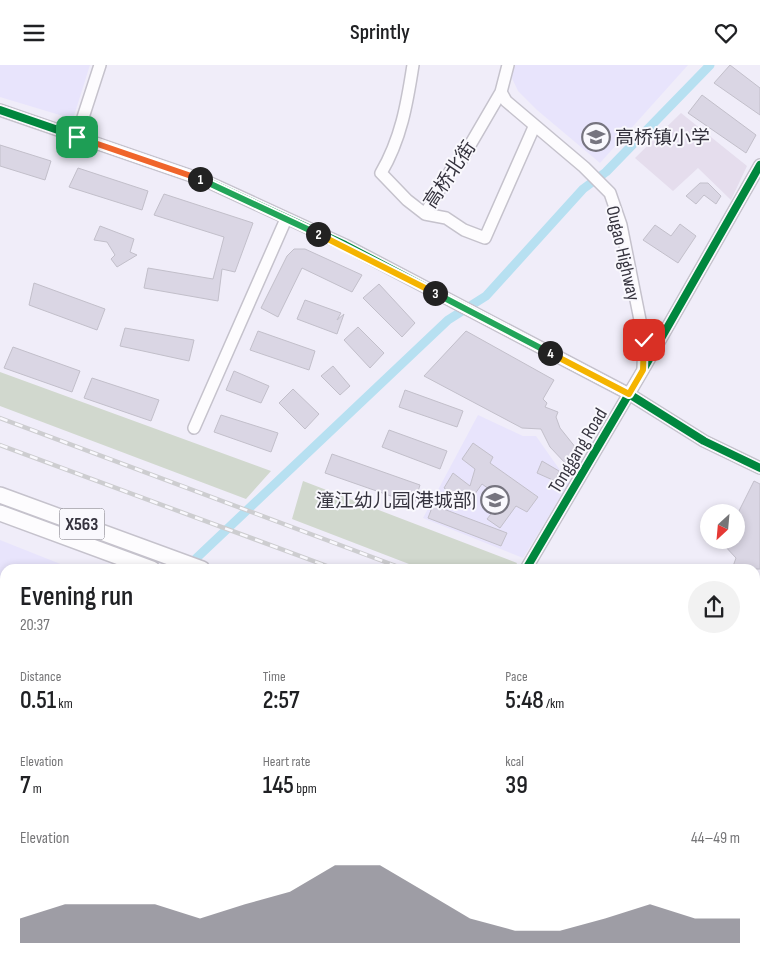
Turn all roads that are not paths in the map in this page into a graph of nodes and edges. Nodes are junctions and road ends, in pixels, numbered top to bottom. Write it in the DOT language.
graph roads {
  1 [pos="100,65"];
  2 [pos="413,65"];
  3 [pos="508,65"];
  4 [pos="501,92"];
  5 [pos="0,109"];
  6 [pos="534,127"];
  7 [pos="77,137"];
  8 [pos="760,165"];
  9 [pos="425,213"];
  10 [pos="286,219"];
  11 [pos="643,370"];
  12 [pos="629,394"];
  13 [pos="194,428"];
  14 [pos="760,467"];
  15 [pos="0,495"];
  16 [pos="0,513"];
  17 [pos="140,564"];
  18 [pos="189,564"];
  19 [pos="529,564"];
  1 -- 7 [label="street"];
  2 -- 9 [label="street, 高桥北街"];
  3 -- 4 [label="street"];
  4 -- 6 [label="street, Ougao Highway"];
  4 -- 9 [label="street, 高桥北街"];
  5 -- 7 [label="street"];
  6 -- 9 [label="street"];
  6 -- 11 [label="street, Ougao Highway"];
  7 -- 10 [label="street"];
  8 -- 11 [label="street, Tonggang Road"];
  10 -- 12 [label="street"];
  10 -- 13 [label="street"];
  11 -- 12 [label="street, Tonggang Road"];
  12 -- 14 [label="street"];
  12 -- 19 [label="street, Tonggang Road"];
  15 -- 18 [label="main road, X563"];
  16 -- 17 [label="main road, X563"];
}
